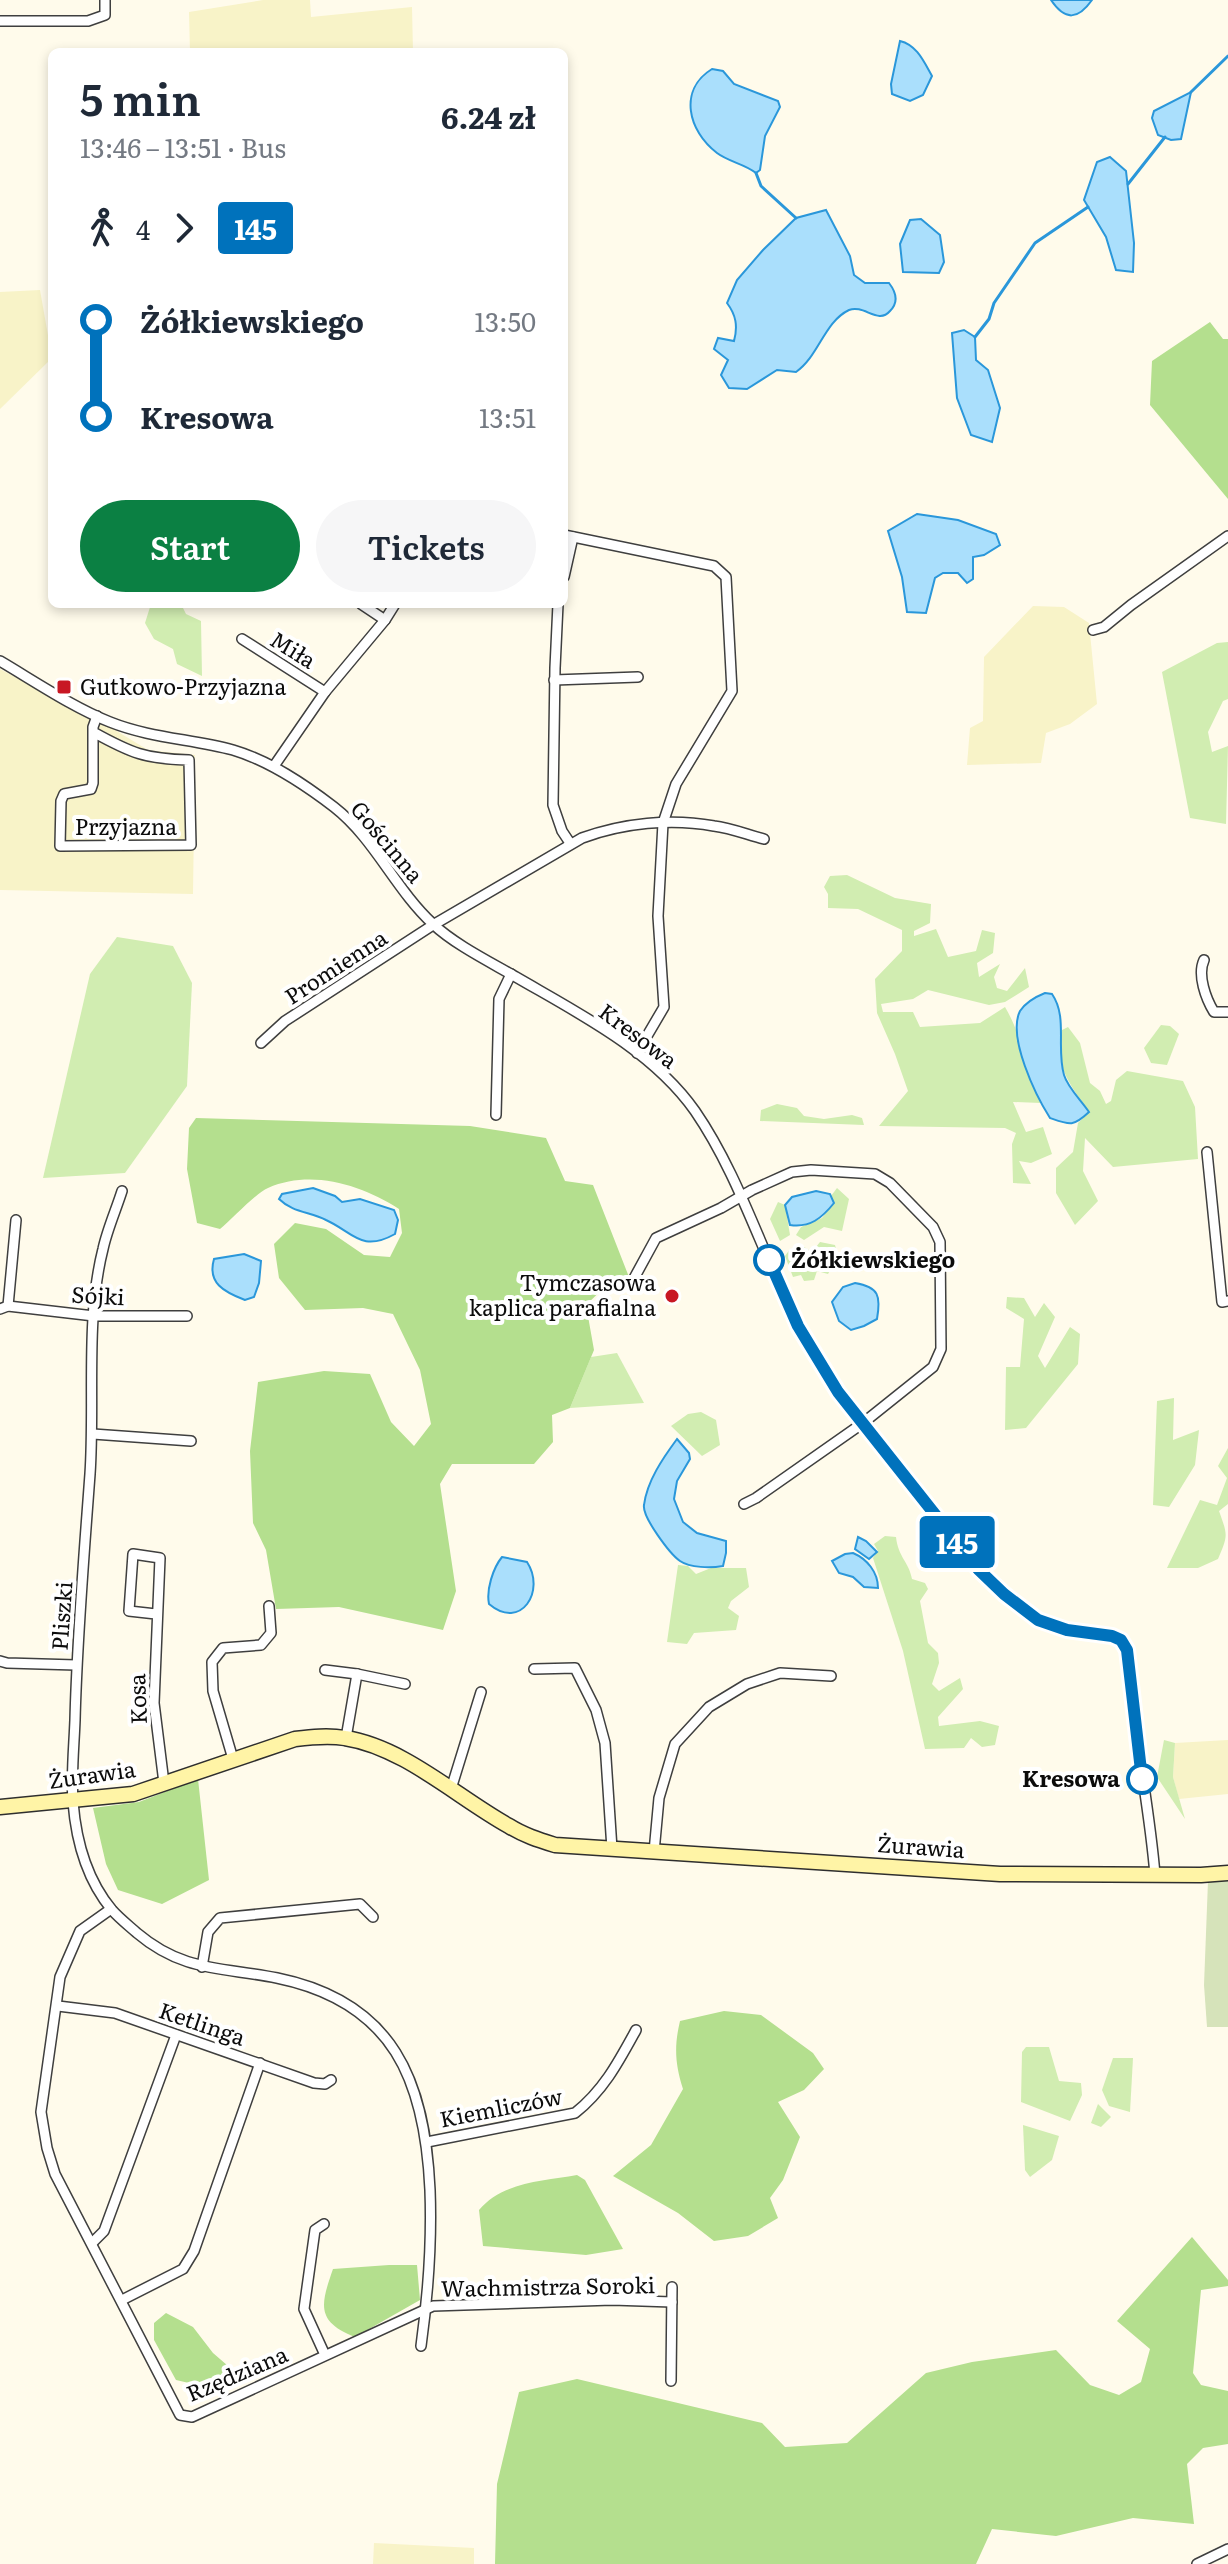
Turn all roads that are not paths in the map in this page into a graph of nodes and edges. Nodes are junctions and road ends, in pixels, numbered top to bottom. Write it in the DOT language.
graph roads {
  1 [pos="105,0"];
  2 [pos="0,21"];
  3 [pos="568,536"];
  4 [pos="1228,536"];
  5 [pos="367,608"];
  6 [pos="392,608"];
  7 [pos="558,608"];
  8 [pos="385,620"];
  9 [pos="1093,630"];
  10 [pos="242,639"];
  11 [pos="0,661"];
  12 [pos="638,677"];
  13 [pos="554,680"];
  14 [pos="325,692"];
  15 [pos="97,716"];
  16 [pos="93,732"];
  17 [pos="274,766"];
  18 [pos="663,823"];
  19 [pos="764,839"];
  20 [pos="570,843"];
  21 [pos="433,925"];
  22 [pos="1204,960"];
  23 [pos="511,974"];
  24 [pos="1228,1012"];
  25 [pos="261,1043"];
  26 [pos="637,1053"];
  27 [pos="496,1115"];
  28 [pos="1207,1152"];
  29 [pos="122,1191"];
  30 [pos="742,1195"];
  31 [pos="16,1220"];
  32 [pos="632,1282"];
  33 [pos="1225,1301"];
  34 [pos="4,1308"];
  35 [pos="94,1316"];
  36 [pos="187,1316"];
  37 [pos="863,1423"];
  38 [pos="93,1434"];
  39 [pos="191,1441"];
  40 [pos="744,1504"];
  41 [pos="269,1606"];
  42 [pos="156,1614"];
  43 [pos="0,1661"];
  44 [pos="76,1665"];
  45 [pos="534,1669"];
  46 [pos="325,1670"];
  47 [pos="357,1674"];
  48 [pos="831,1676"];
  49 [pos="405,1684"];
  50 [pos="481,1692"];
  51 [pos="346,1738"];
  52 [pos="233,1759"];
  53 [pos="164,1783"];
  54 [pos="451,1789"];
  55 [pos="73,1802"];
  56 [pos="0,1807"];
  57 [pos="612,1849"];
  58 [pos="654,1852"];
  59 [pos="1228,1873"];
  60 [pos="1155,1875"];
  61 [pos="111,1909"];
  62 [pos="373,1917"];
  63 [pos="202,1967"];
  64 [pos="58,2006"];
  65 [pos="636,2030"];
  66 [pos="176,2035"];
  67 [pos="260,2063"];
  68 [pos="331,2080"];
  69 [pos="427,2142"];
  70 [pos="324,2224"];
  71 [pos="92,2243"];
  72 [pos="672,2287"];
  73 [pos="122,2300"];
  74 [pos="672,2302"];
  75 [pos="426,2310"];
  76 [pos="421,2346"];
  77 [pos="325,2355"];
  78 [pos="671,2381"];
  79 [pos="1228,2549"];
  80 [pos="1197,2564"];
  1 -- 2 [label="street"];
  3 -- 18 [label="street"];
  4 -- 9 [label="street"];
  5 -- 8 [label="street"];
  6 -- 8 [label="street"];
  7 -- 13 [label="street"];
  8 -- 14 [label="street"];
  10 -- 14 [label="street, Miła"];
  11 -- 15 [label="street, Gościnna"];
  12 -- 13 [label="street"];
  13 -- 20 [label="street"];
  14 -- 17 [label="street"];
  15 -- 16 [label="street, Przyjazna"];
  15 -- 17 [label="street, Gościnna"];
  16 -- 16 [label="street, Przyjazna"];
  17 -- 21 [label="street, Gościnna"];
  18 -- 19 [label="street, Promienna"];
  18 -- 20 [label="street, Promienna"];
  18 -- 26 [label="street"];
  20 -- 21 [label="street, Promienna"];
  21 -- 23 [label="street, Kresowa"];
  21 -- 25 [label="street, Promienna"];
  22 -- 24 [label="street"];
  23 -- 26 [label="street, Kresowa"];
  23 -- 27 [label="street"];
  26 -- 30 [label="street, Kresowa"];
  28 -- 33 [label="street"];
  29 -- 35 [label="street, Pliszki"];
  30 -- 32 [label="street"];
  30 -- 37 [label="street, Kresowa"];
  30 -- 37 [label="street"];
  31 -- 34 [label="street, Sójki"];
  34 -- 35 [label="street, Sójki"];
  35 -- 36 [label="street, Sójki"];
  35 -- 38 [label="street, Pliszki"];
  37 -- 40 [label="street"];
  37 -- 60 [label="street, Kresowa"];
  38 -- 39 [label="street"];
  38 -- 44 [label="street, Pliszki"];
  41 -- 52 [label="street"];
  42 -- 42 [label="street, Kosa"];
  42 -- 53 [label="street, Kosa"];
  43 -- 44 [label="street"];
  44 -- 55 [label="street, Pliszki"];
  45 -- 57 [label="street"];
  46 -- 47 [label="street"];
  47 -- 49 [label="street"];
  47 -- 51 [label="street"];
  48 -- 58 [label="street"];
  50 -- 54 [label="street"];
  51 -- 52 [label="street, Żurawia"];
  51 -- 54 [label="street, Żurawia"];
  52 -- 53 [label="street, Żurawia"];
  53 -- 55 [label="street, Żurawia"];
  54 -- 57 [label="street, Żurawia"];
  55 -- 56 [label="street, Żurawia"];
  55 -- 61 [label="street, Pliszki"];
  57 -- 58 [label="street, Żurawia"];
  58 -- 60 [label="street, Żurawia"];
  59 -- 60 [label="street, Żurawia"];
  61 -- 63 [label="street, Pliszki"];
  61 -- 64 [label="street, Rzędziana"];
  62 -- 63 [label="street"];
  63 -- 69 [label="street, Pliszki"];
  64 -- 66 [label="street, Ketlinga"];
  64 -- 71 [label="street, Rzędziana"];
  65 -- 69 [label="street, Kiemliczów"];
  66 -- 67 [label="street, Ketlinga"];
  66 -- 71 [label="street"];
  67 -- 68 [label="street, Ketlinga"];
  67 -- 73 [label="street"];
  69 -- 75 [label="street, Pliszki"];
  70 -- 77 [label="street"];
  71 -- 73 [label="street, Rzędziana"];
  72 -- 74 [label="street, Wachmistrza Soroki"];
  73 -- 77 [label="street, Rzędziana"];
  74 -- 75 [label="street, Wachmistrza Soroki"];
  74 -- 78 [label="street, Wachmistrza Soroki"];
  75 -- 76 [label="street, Pliszki"];
  75 -- 77 [label="street, Rzędziana"];
  79 -- 80 [label="street"];
}
